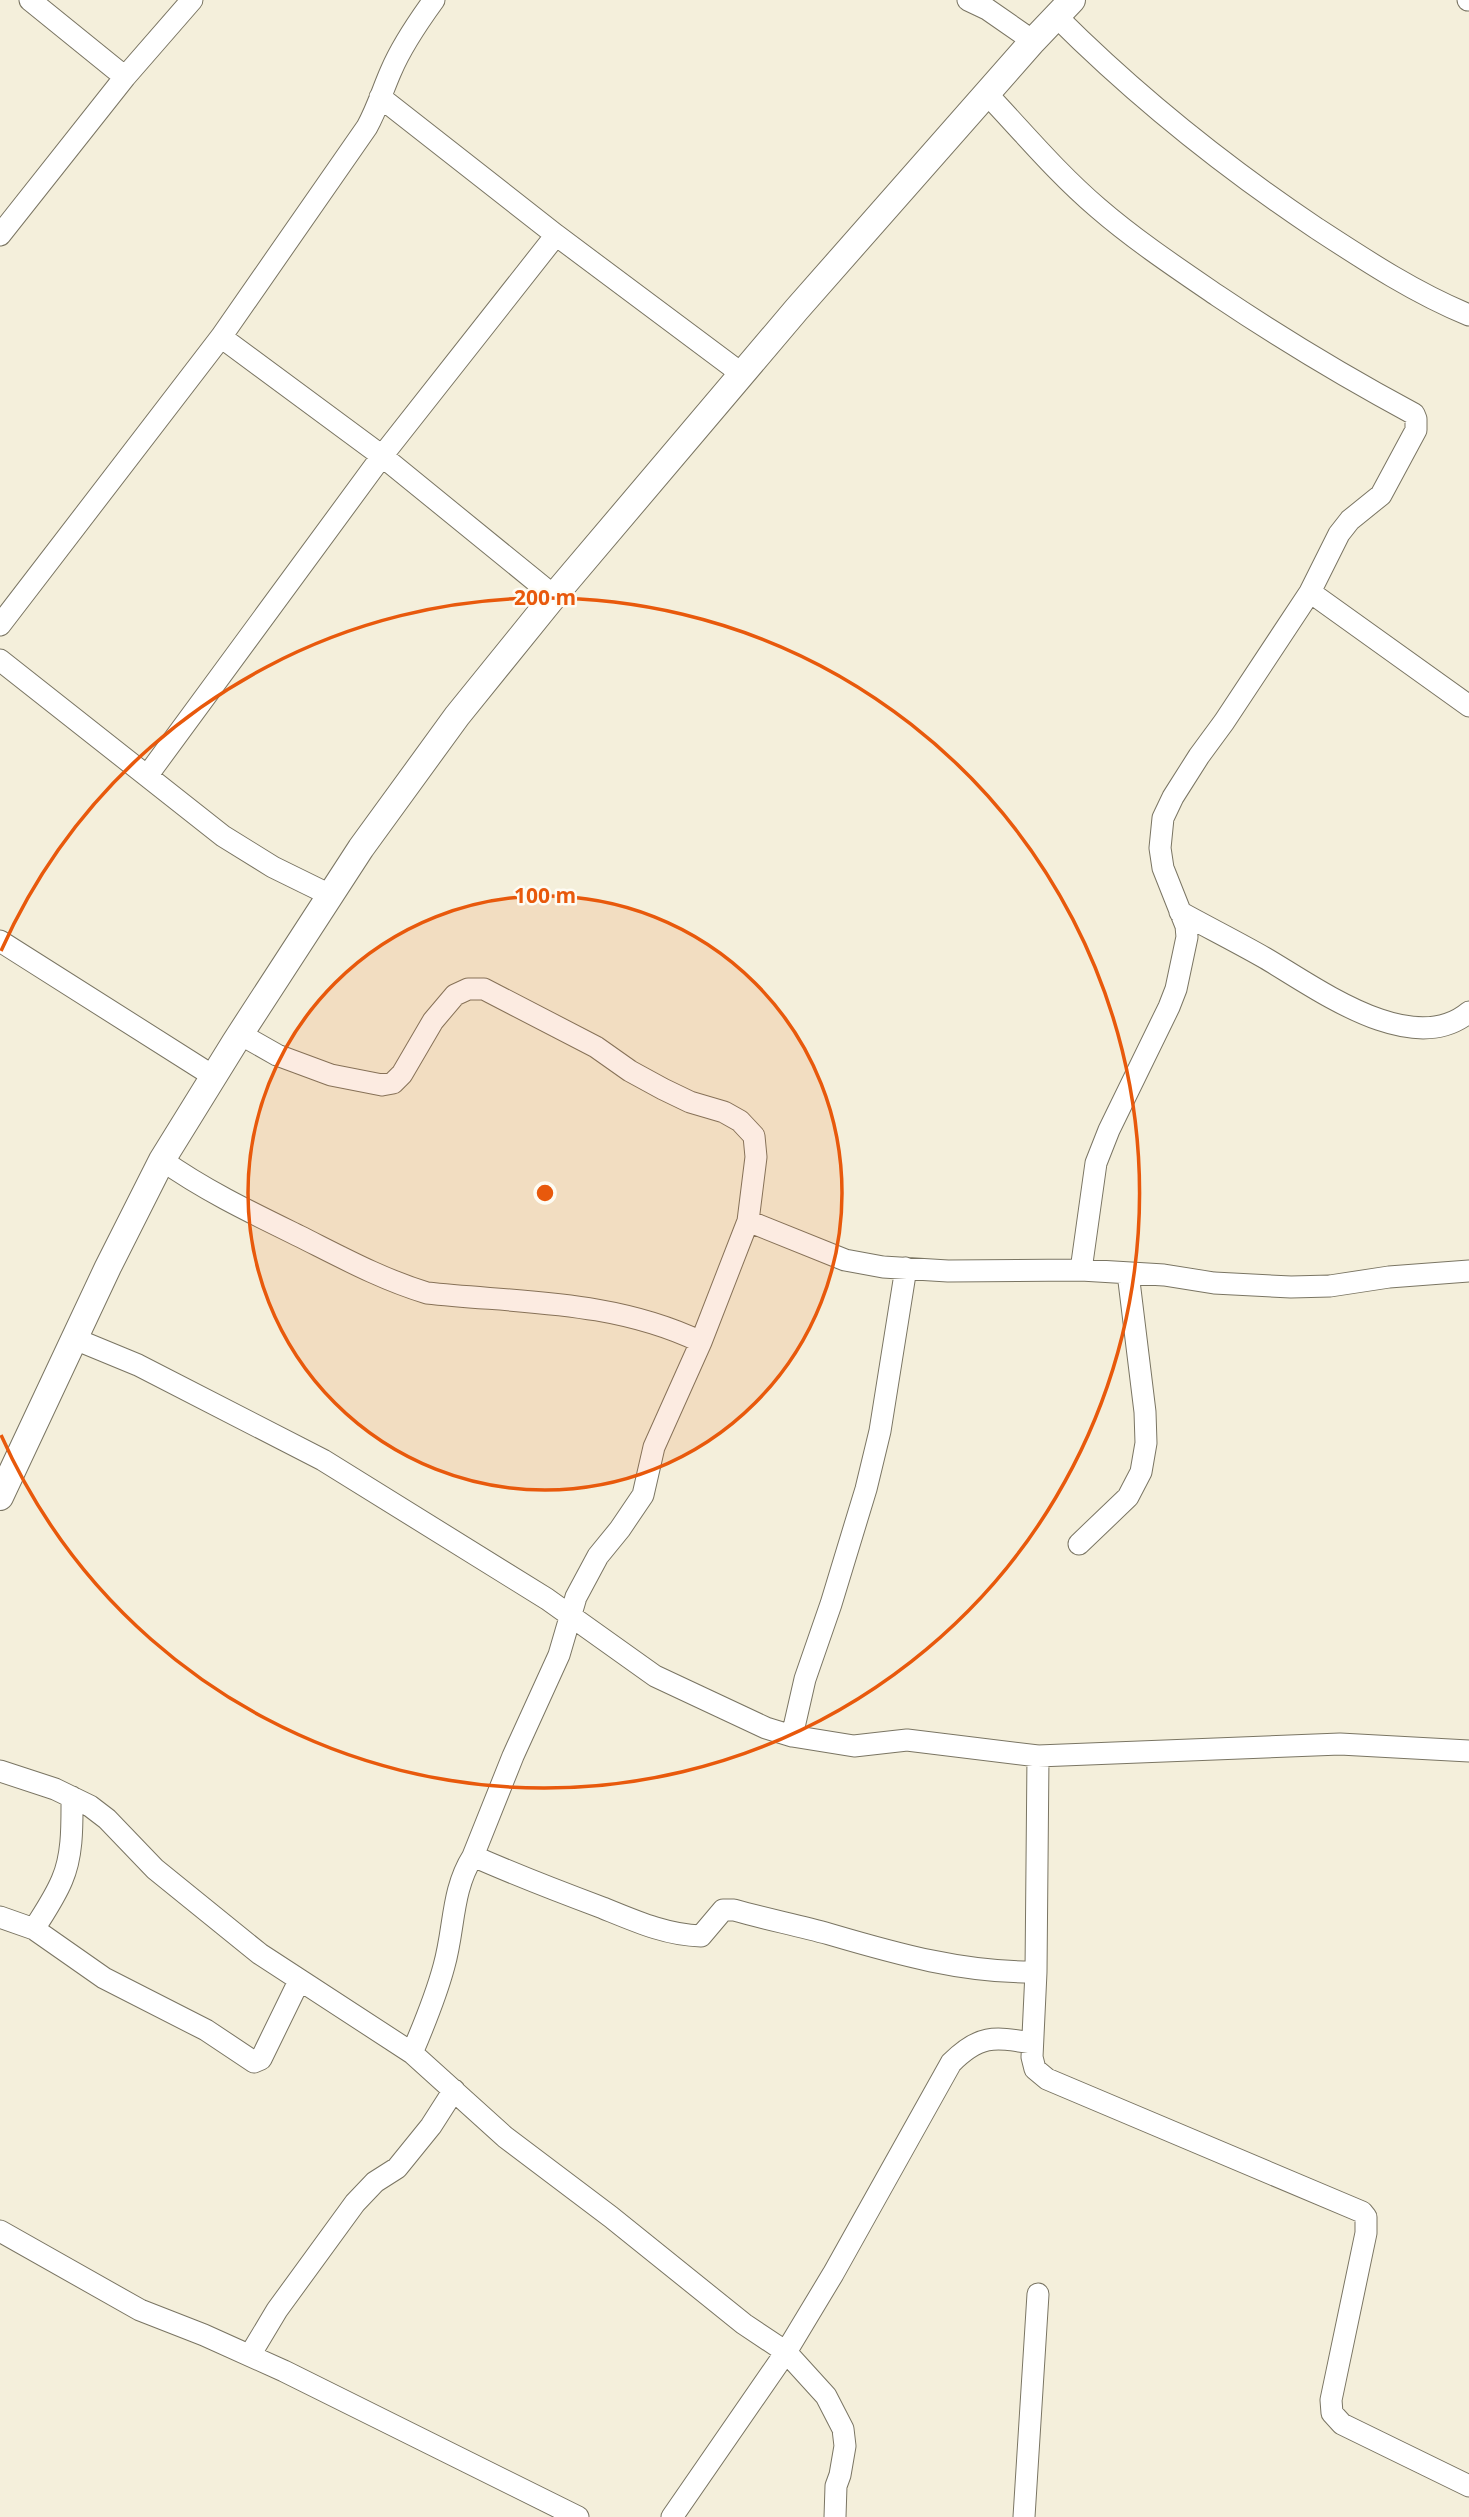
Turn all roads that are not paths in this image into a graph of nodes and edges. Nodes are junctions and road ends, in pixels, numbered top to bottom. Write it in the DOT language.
graph roads {
  1 [pos="30,0"];
  2 [pos="191,0"];
  3 [pos="434,0"];
  4 [pos="968,0"];
  5 [pos="1064,8"];
  6 [pos="1032,41"];
  7 [pos="125,78"];
  8 [pos="986,93"];
  9 [pos="380,97"];
  10 [pos="0,235"];
  11 [pos="556,235"];
  12 [pos="1469,314"];
  13 [pos="221,337"];
  14 [pos="742,374"];
  15 [pos="382,456"];
  16 [pos="1310,592"];
  17 [pos="554,596"];
  18 [pos="0,625"];
  19 [pos="0,660"];
  20 [pos="1469,706"];
  21 [pos="148,776"];
  22 [pos="330,895"];
  23 [pos="1180,912"];
  24 [pos="0,941"];
  25 [pos="1469,1012"];
  26 [pos="240,1034"];
  27 [pos="214,1076"];
  28 [pos="162,1160"];
  29 [pos="748,1221"];
  30 [pos="906,1268"];
  31 [pos="1081,1270"];
  32 [pos="1469,1271"];
  33 [pos="1128,1273"];
  34 [pos="75,1339"];
  35 [pos="701,1342"];
  36 [pos="0,1497"];
  37 [pos="1079,1544"];
  38 [pos="572,1616"];
  39 [pos="792,1736"];
  40 [pos="1469,1751"];
  41 [pos="1038,1756"];
  42 [pos="0,1771"];
  43 [pos="72,1797"];
  44 [pos="473,1856"];
  45 [pos="0,1917"];
  46 [pos="34,1929"];
  47 [pos="1036,1972"];
  48 [pos="299,1980"];
  49 [pos="1032,2043"];
  50 [pos="412,2053"];
  51 [pos="454,2090"];
  52 [pos="0,2231"];
  53 [pos="1038,2294"];
  54 [pos="786,2353"];
  55 [pos="250,2356"];
  56 [pos="1469,2486"];
  57 [pos="578,2517"];
  58 [pos="672,2517"];
  59 [pos="835,2517"];
  60 [pos="1024,2517"];
  1 -- 7 [label="street"];
  2 -- 7 [label="street"];
  3 -- 9 [label="street"];
  4 -- 6 [label="street"];
  5 -- 6 [label="street"];
  5 -- 12 [label="street"];
  6 -- 8 [label="street"];
  7 -- 10 [label="street"];
  8 -- 14 [label="street"];
  8 -- 16 [label="street"];
  9 -- 11 [label="street"];
  9 -- 13 [label="street"];
  11 -- 14 [label="street"];
  11 -- 15 [label="street"];
  13 -- 15 [label="street"];
  13 -- 18 [label="street"];
  14 -- 17 [label="street"];
  15 -- 17 [label="street"];
  15 -- 21 [label="street"];
  16 -- 20 [label="street"];
  16 -- 23 [label="street"];
  17 -- 22 [label="street"];
  19 -- 21 [label="street"];
  21 -- 22 [label="street"];
  22 -- 26 [label="street"];
  23 -- 25 [label="street"];
  23 -- 31 [label="street"];
  24 -- 27 [label="street"];
  26 -- 27 [label="street"];
  26 -- 29 [label="street"];
  27 -- 28 [label="street"];
  28 -- 34 [label="street"];
  28 -- 35 [label="street"];
  29 -- 30 [label="street"];
  29 -- 35 [label="street"];
  30 -- 31 [label="street"];
  30 -- 39 [label="street"];
  31 -- 33 [label="street"];
  32 -- 33 [label="street"];
  33 -- 37 [label="street"];
  34 -- 36 [label="street"];
  34 -- 38 [label="street"];
  35 -- 38 [label="street"];
  38 -- 39 [label="street"];
  38 -- 44 [label="street"];
  39 -- 41 [label="street"];
  40 -- 41 [label="street"];
  41 -- 47 [label="street"];
  42 -- 43 [label="street"];
  43 -- 46 [label="street"];
  43 -- 48 [label="street"];
  44 -- 47 [label="street"];
  44 -- 50 [label="street"];
  45 -- 46 [label="street"];
  46 -- 48 [label="street"];
  47 -- 49 [label="street"];
  48 -- 50 [label="street"];
  49 -- 54 [label="street"];
  49 -- 56 [label="street"];
  50 -- 51 [label="street"];
  51 -- 54 [label="street"];
  51 -- 55 [label="street"];
  52 -- 55 [label="street"];
  53 -- 60 [label="street"];
  54 -- 58 [label="street"];
  54 -- 59 [label="street"];
  55 -- 57 [label="street"];
}
